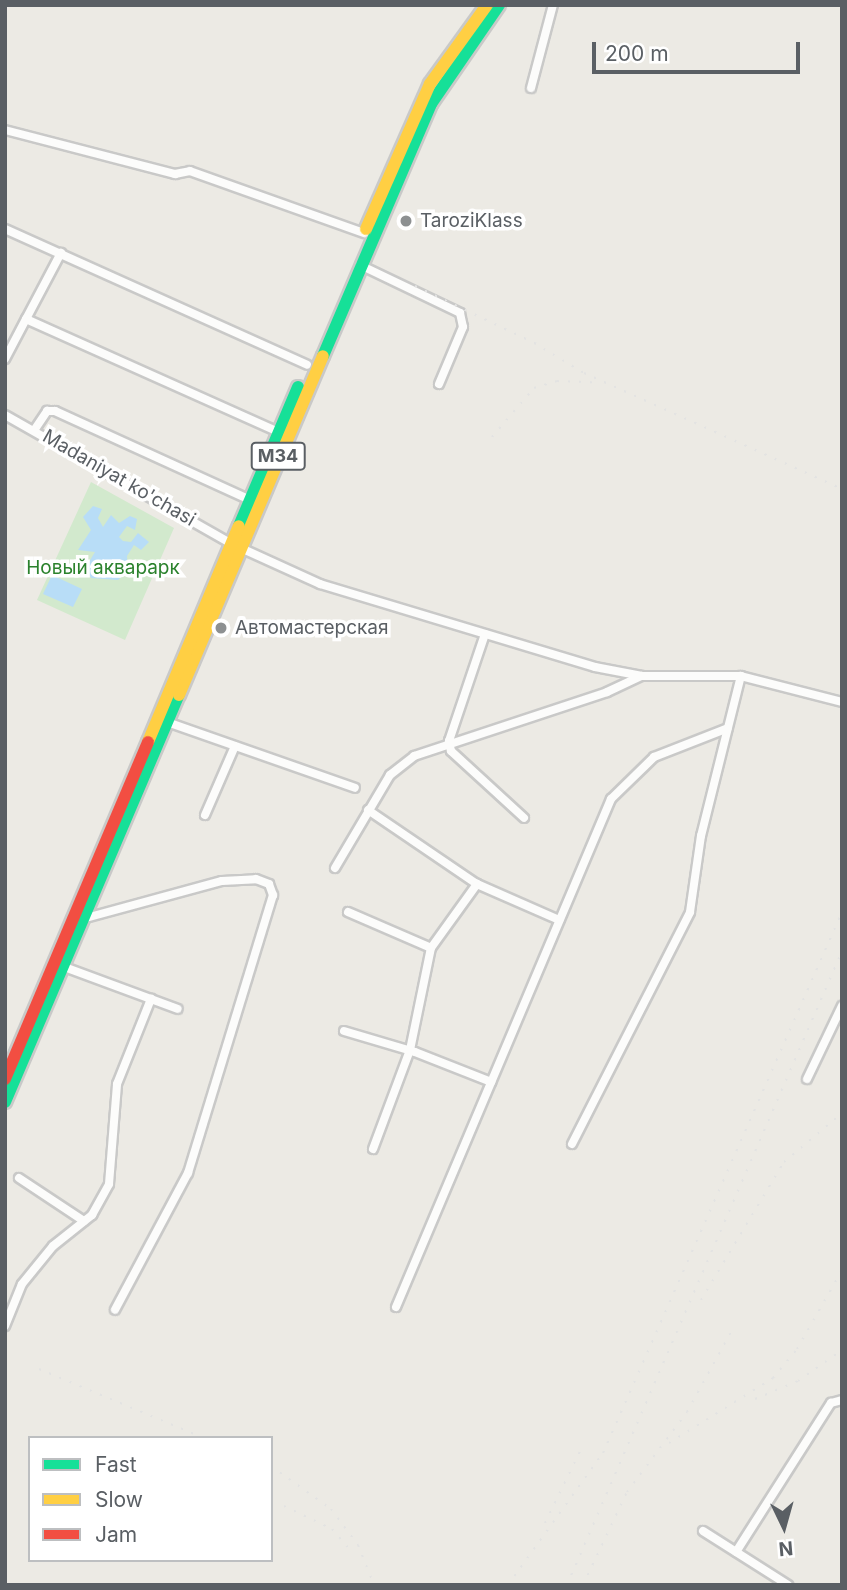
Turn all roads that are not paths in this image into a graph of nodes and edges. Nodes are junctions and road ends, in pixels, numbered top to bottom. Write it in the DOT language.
graph roads {
  1 [pos="487,5"];
  2 [pos="499,5"];
  3 [pos="554,5"];
  4 [pos="531,88"];
  5 [pos="5,130"];
  6 [pos="5,229"];
  7 [pos="364,233"];
  8 [pos="61,253"];
  9 [pos="360,265"];
  10 [pos="26,319"];
  11 [pos="5,359"];
  12 [pos="307,365"];
  13 [pos="439,384"];
  14 [pos="5,415"];
  15 [pos="35,429"];
  16 [pos="279,432"];
  17 [pos="250,500"];
  18 [pos="236,546"];
  19 [pos="485,634"];
  20 [pos="642,676"];
  21 [pos="741,676"];
  22 [pos="842,702"];
  23 [pos="167,722"];
  24 [pos="728,727"];
  25 [pos="449,741"];
  26 [pos="235,746"];
  27 [pos="355,788"];
  28 [pos="368,810"];
  29 [pos="205,815"];
  30 [pos="524,818"];
  31 [pos="335,868"];
  32 [pos="477,884"];
  33 [pos="348,912"];
  34 [pos="82,919"];
  35 [pos="559,920"];
  36 [pos="431,948"];
  37 [pos="59,965"];
  38 [pos="151,999"];
  39 [pos="842,1006"];
  40 [pos="178,1009"];
  41 [pos="344,1031"];
  42 [pos="410,1050"];
  43 [pos="5,1079"];
  44 [pos="807,1079"];
  45 [pos="491,1082"];
  46 [pos="5,1101"];
  47 [pos="572,1144"];
  48 [pos="373,1149"];
  49 [pos="19,1178"];
  50 [pos="84,1221"];
  51 [pos="396,1307"];
  52 [pos="115,1310"];
  53 [pos="5,1325"];
  54 [pos="842,1400"];
  55 [pos="703,1531"];
  56 [pos="736,1552"];
  57 [pos="788,1585"];
  1 -- 7 [label="main road, M34"];
  2 -- 9 [label="main road, M34"];
  3 -- 4 [label="street"];
  5 -- 7 [label="street"];
  6 -- 8 [label="street"];
  7 -- 12 [label="main road, M34"];
  8 -- 10 [label="street"];
  8 -- 12 [label="street"];
  9 -- 13 [label="street"];
  9 -- 18 [label="main road, M34"];
  10 -- 11 [label="street"];
  10 -- 16 [label="street"];
  12 -- 16 [label="main road, M34"];
  14 -- 15 [label="street, Madaniyat ko'chasi"];
  15 -- 17 [label="street"];
  15 -- 18 [label="street, Madaniyat ko'chasi"];
  16 -- 17 [label="main road, M34"];
  17 -- 18 [label="main road, M34"];
  18 -- 19 [label="street, Madaniyat ko'chasi"];
  18 -- 23 [label="main road, M34"];
  18 -- 37 [label="main road, M34"];
  19 -- 20 [label="street, Madaniyat ko'chasi"];
  19 -- 25 [label="street"];
  20 -- 21 [label="street"];
  20 -- 25 [label="street"];
  21 -- 22 [label="street"];
  21 -- 24 [label="street"];
  23 -- 26 [label="street"];
  23 -- 34 [label="main road, M34"];
  24 -- 35 [label="street"];
  24 -- 47 [label="street"];
  25 -- 28 [label="street"];
  25 -- 30 [label="street"];
  26 -- 27 [label="street"];
  26 -- 29 [label="street"];
  28 -- 31 [label="street"];
  28 -- 32 [label="street"];
  32 -- 35 [label="street"];
  32 -- 36 [label="street"];
  33 -- 36 [label="street"];
  34 -- 37 [label="main road, M34"];
  34 -- 52 [label="street"];
  35 -- 45 [label="street"];
  36 -- 42 [label="street"];
  37 -- 38 [label="street"];
  37 -- 43 [label="main road, M34"];
  37 -- 46 [label="main road, M34"];
  38 -- 40 [label="street"];
  38 -- 50 [label="street"];
  39 -- 44 [label="street"];
  41 -- 42 [label="street"];
  42 -- 45 [label="street"];
  42 -- 48 [label="street"];
  45 -- 51 [label="street"];
  49 -- 50 [label="street"];
  50 -- 53 [label="street"];
  54 -- 56 [label="street"];
  55 -- 56 [label="street"];
  56 -- 57 [label="street"];
}
